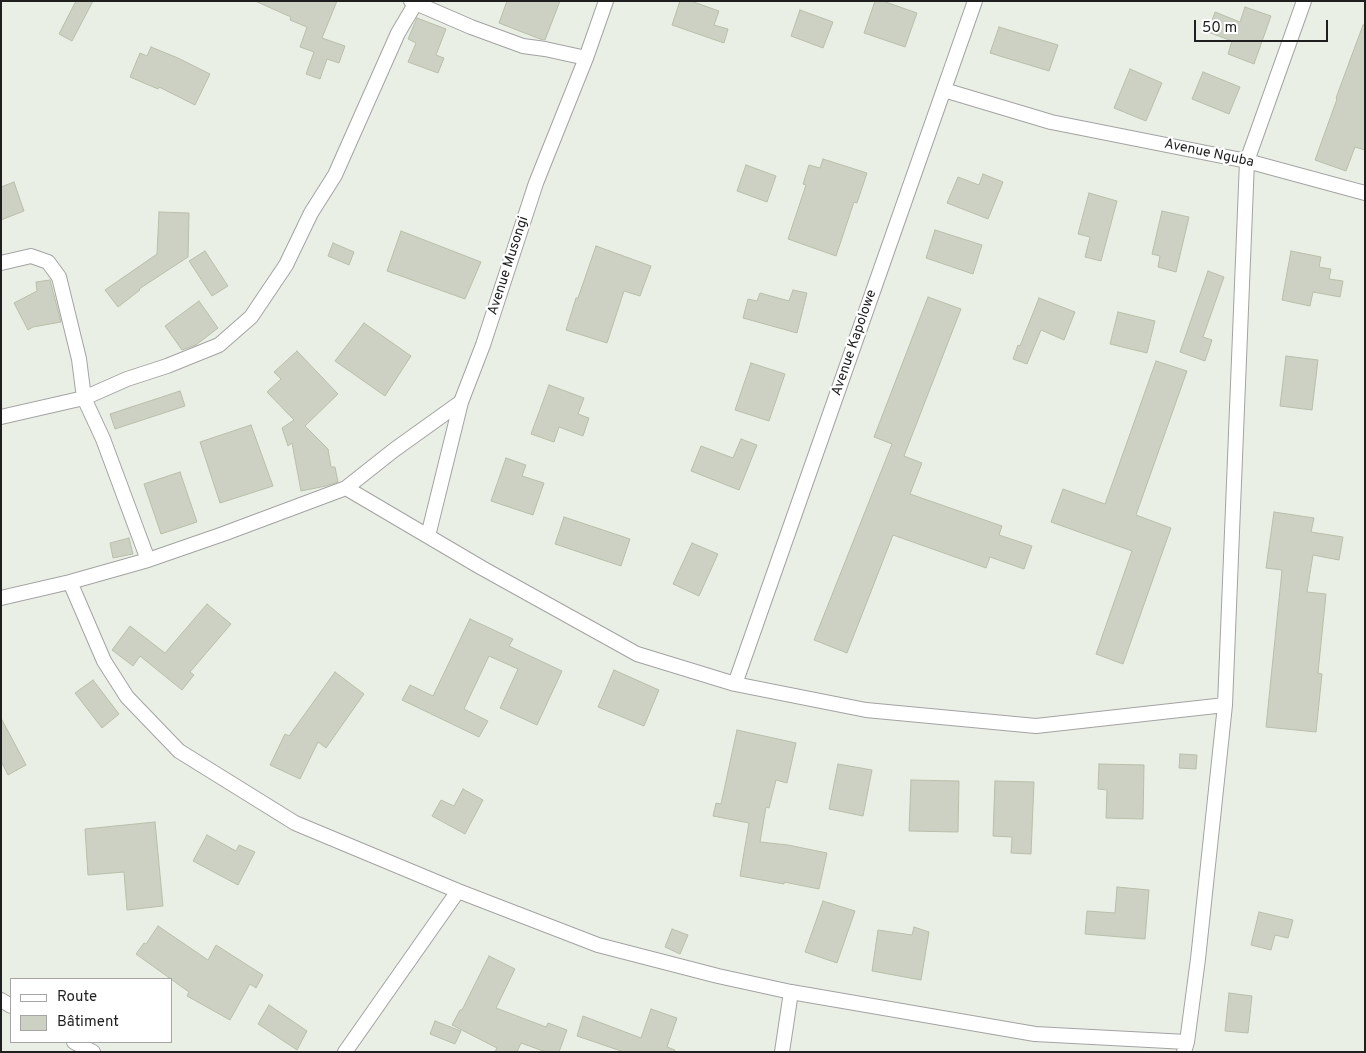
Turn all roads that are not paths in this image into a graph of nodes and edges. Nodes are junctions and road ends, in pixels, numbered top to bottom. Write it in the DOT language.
graph roads {
  1 [pos="606,1"];
  2 [pos="975,1"];
  3 [pos="1304,1"];
  4 [pos="415,2"];
  5 [pos="586,58"];
  6 [pos="944,90"];
  7 [pos="1246,160"];
  8 [pos="1365,193"];
  9 [pos="1,263"];
  10 [pos="84,398"];
  11 [pos="461,402"];
  12 [pos="1,417"];
  13 [pos="346,488"];
  14 [pos="428,536"];
  15 [pos="148,560"];
  16 [pos="70,582"];
  17 [pos="1,598"];
  18 [pos="735,684"];
  19 [pos="1225,706"];
  20 [pos="458,890"];
  21 [pos="791,992"];
  22 [pos="76,1043"];
  23 [pos="1185,1047"];
  24 [pos="93,1052"];
  25 [pos="346,1052"];
  26 [pos="782,1052"];
  1 -- 5 [label="street, Avenue Musongi"];
  2 -- 6 [label="street, Avenue Kapolowe"];
  3 -- 7 [label="street"];
  4 -- 5 [label="street"];
  4 -- 10 [label="street"];
  5 -- 11 [label="street, Avenue Musongi"];
  6 -- 7 [label="street, Avenue Nguba"];
  6 -- 18 [label="street, Avenue Kapolowe"];
  7 -- 8 [label="street, Avenue Nguba"];
  7 -- 19 [label="street"];
  9 -- 10 [label="street"];
  10 -- 12 [label="street"];
  10 -- 15 [label="street"];
  11 -- 13 [label="street"];
  11 -- 14 [label="street, Avenue Musongi"];
  13 -- 14 [label="street"];
  13 -- 15 [label="street"];
  14 -- 18 [label="street"];
  15 -- 16 [label="street"];
  16 -- 17 [label="street"];
  16 -- 20 [label="street"];
  18 -- 19 [label="street"];
  19 -- 23 [label="street"];
  20 -- 21 [label="street"];
  20 -- 25 [label="street"];
  21 -- 23 [label="street"];
  21 -- 26 [label="street"];
  22 -- 24 [label="street"];
}
